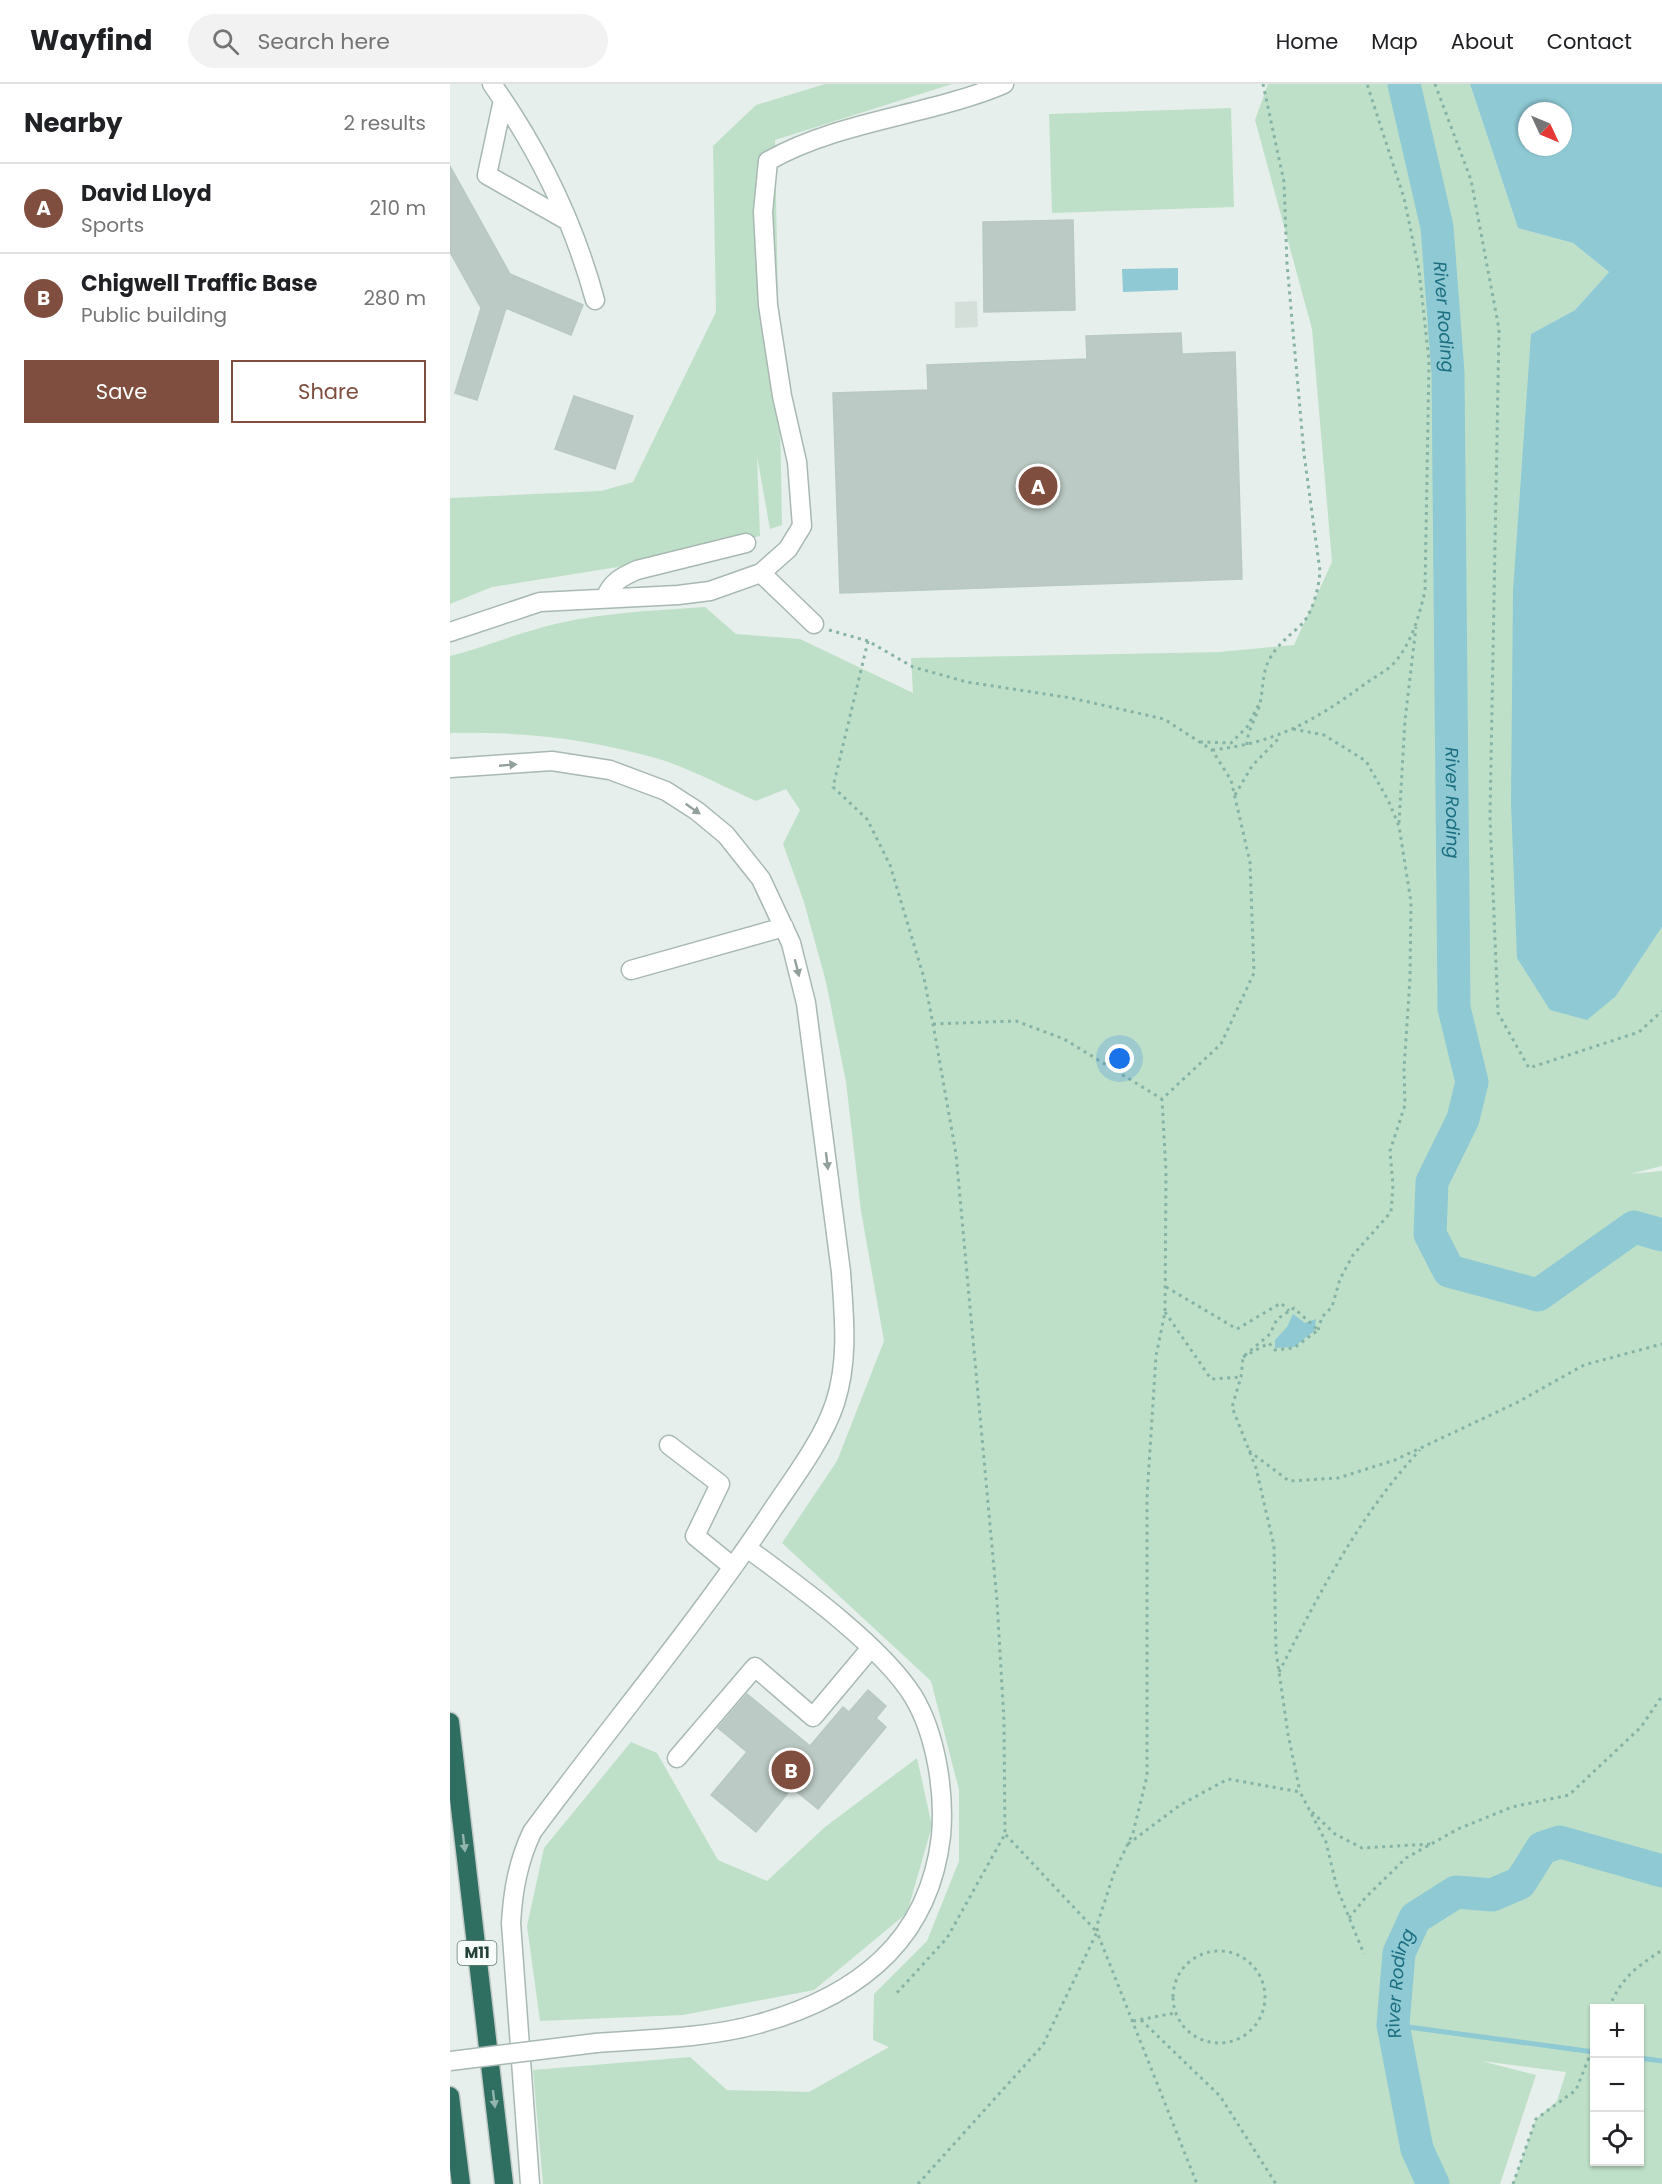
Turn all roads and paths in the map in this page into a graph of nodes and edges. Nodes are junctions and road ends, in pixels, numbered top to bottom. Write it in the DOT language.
graph roads {
  1 [pos="492,84"];
  2 [pos="1004,84"];
  3 [pos="1263,84"];
  4 [pos="1367,84"];
  5 [pos="1435,84"];
  6 [pos="503,100"];
  7 [pos="568,221"];
  8 [pos="595,300"];
  9 [pos="746,543"];
  10 [pos="761,573"];
  11 [pos="605,598"];
  12 [pos="814,624"];
  13 [pos="1417,625"];
  14 [pos="450,632"];
  15 [pos="868,641"];
  16 [pos="1260,702"];
  17 [pos="1293,729"];
  18 [pos="1281,736"];
  19 [pos="1199,742"];
  20 [pos="1247,745"];
  21 [pos="1212,750"];
  22 [pos="450,768"];
  23 [pos="1235,795"];
  24 [pos="1399,826"];
  25 [pos="784,927"];
  26 [pos="630,970"];
  27 [pos="1662,1011"];
  28 [pos="933,1024"];
  29 [pos="1162,1099"];
  30 [pos="1165,1286"];
  31 [pos="1289,1311"];
  32 [pos="1165,1312"];
  33 [pos="1318,1330"];
  34 [pos="1662,1344"];
  35 [pos="1243,1357"];
  36 [pos="1241,1377"];
  37 [pos="669,1445"];
  38 [pos="1421,1449"];
  39 [pos="1249,1450"];
  40 [pos="747,1548"];
  41 [pos="733,1567"];
  42 [pos="870,1649"];
  43 [pos="1279,1672"];
  44 [pos="1662,1696"];
  45 [pos="450,1722"];
  46 [pos="677,1758"];
  47 [pos="1300,1792"];
  48 [pos="1310,1810"];
  49 [pos="1005,1834"];
  50 [pos="1432,1843"];
  51 [pos="1128,1844"];
  52 [pos="1349,1918"];
  53 [pos="1097,1932"];
  54 [pos="1662,1950"];
  55 [pos="1364,1954"];
  56 [pos="895,1995"];
  57 [pos="1611,2004"];
  58 [pos="1175,2013"];
  59 [pos="1141,2020"];
  60 [pos="1133,2022"];
  61 [pos="1590,2056"];
  62 [pos="450,2061"];
  63 [pos="450,2096"];
  64 [pos="461,2184"];
  65 [pos="504,2184"];
  66 [pos="530,2184"];
  67 [pos="918,2184"];
  68 [pos="1197,2184"];
  69 [pos="1276,2184"];
  70 [pos="1513,2184"];
  1 -- 6 [label="street"];
  2 -- 10 [label="street"];
  3 -- 16 [label="path"];
  4 -- 13 [label="path"];
  5 -- 27 [label="path"];
  6 -- 7 [label="street"];
  6 -- 7 [label="street"];
  7 -- 8 [label="street"];
  9 -- 11 [label="street"];
  10 -- 11 [label="street"];
  10 -- 12 [label="street"];
  11 -- 14 [label="street"];
  12 -- 15 [label="path"];
  13 -- 17 [label="path"];
  13 -- 24 [label="path"];
  15 -- 19 [label="path"];
  15 -- 28 [label="path"];
  16 -- 19 [label="path"];
  16 -- 20 [label="path"];
  17 -- 18 [label="path"];
  17 -- 24 [label="path"];
  18 -- 20 [label="path"];
  18 -- 23 [label="path"];
  19 -- 21 [label="path"];
  20 -- 21 [label="path"];
  21 -- 23 [label="path"];
  22 -- 25 [label="street, one-way"];
  23 -- 29 [label="path"];
  24 -- 33 [label="path"];
  25 -- 26 [label="street"];
  25 -- 40 [label="street, one-way"];
  28 -- 29 [label="path"];
  28 -- 49 [label="path"];
  29 -- 30 [label="path"];
  30 -- 31 [label="path"];
  30 -- 32 [label="path"];
  31 -- 33 [label="path"];
  31 -- 35 [label="path"];
  32 -- 36 [label="path"];
  32 -- 51 [label="path"];
  33 -- 35 [label="path"];
  34 -- 38 [label="path"];
  35 -- 36 [label="path"];
  36 -- 39 [label="path"];
  37 -- 41 [label="street"];
  38 -- 39 [label="path"];
  38 -- 43 [label="path"];
  39 -- 43 [label="path"];
  40 -- 41 [label="street"];
  40 -- 42 [label="street"];
  41 -- 66 [label="street"];
  42 -- 46 [label="street"];
  42 -- 62 [label="street, bridge"];
  43 -- 47 [label="path"];
  44 -- 50 [label="path"];
  45 -- 65 [label="highway, M11, one-way"];
  47 -- 48 [label="path"];
  47 -- 51 [label="path"];
  48 -- 50 [label="path"];
  48 -- 52 [label="path"];
  49 -- 53 [label="path"];
  49 -- 56 [label="path"];
  50 -- 52 [label="path"];
  51 -- 53 [label="path"];
  52 -- 55 [label="path"];
  53 -- 60 [label="path"];
  53 -- 67 [label="path"];
  54 -- 57 [label="path"];
  58 -- 58 [label="path"];
  58 -- 59 [label="path"];
  59 -- 60 [label="path"];
  59 -- 69 [label="path"];
  60 -- 68 [label="path"];
  61 -- 70 [label="path"];
  63 -- 64 [label="highway"];
}
